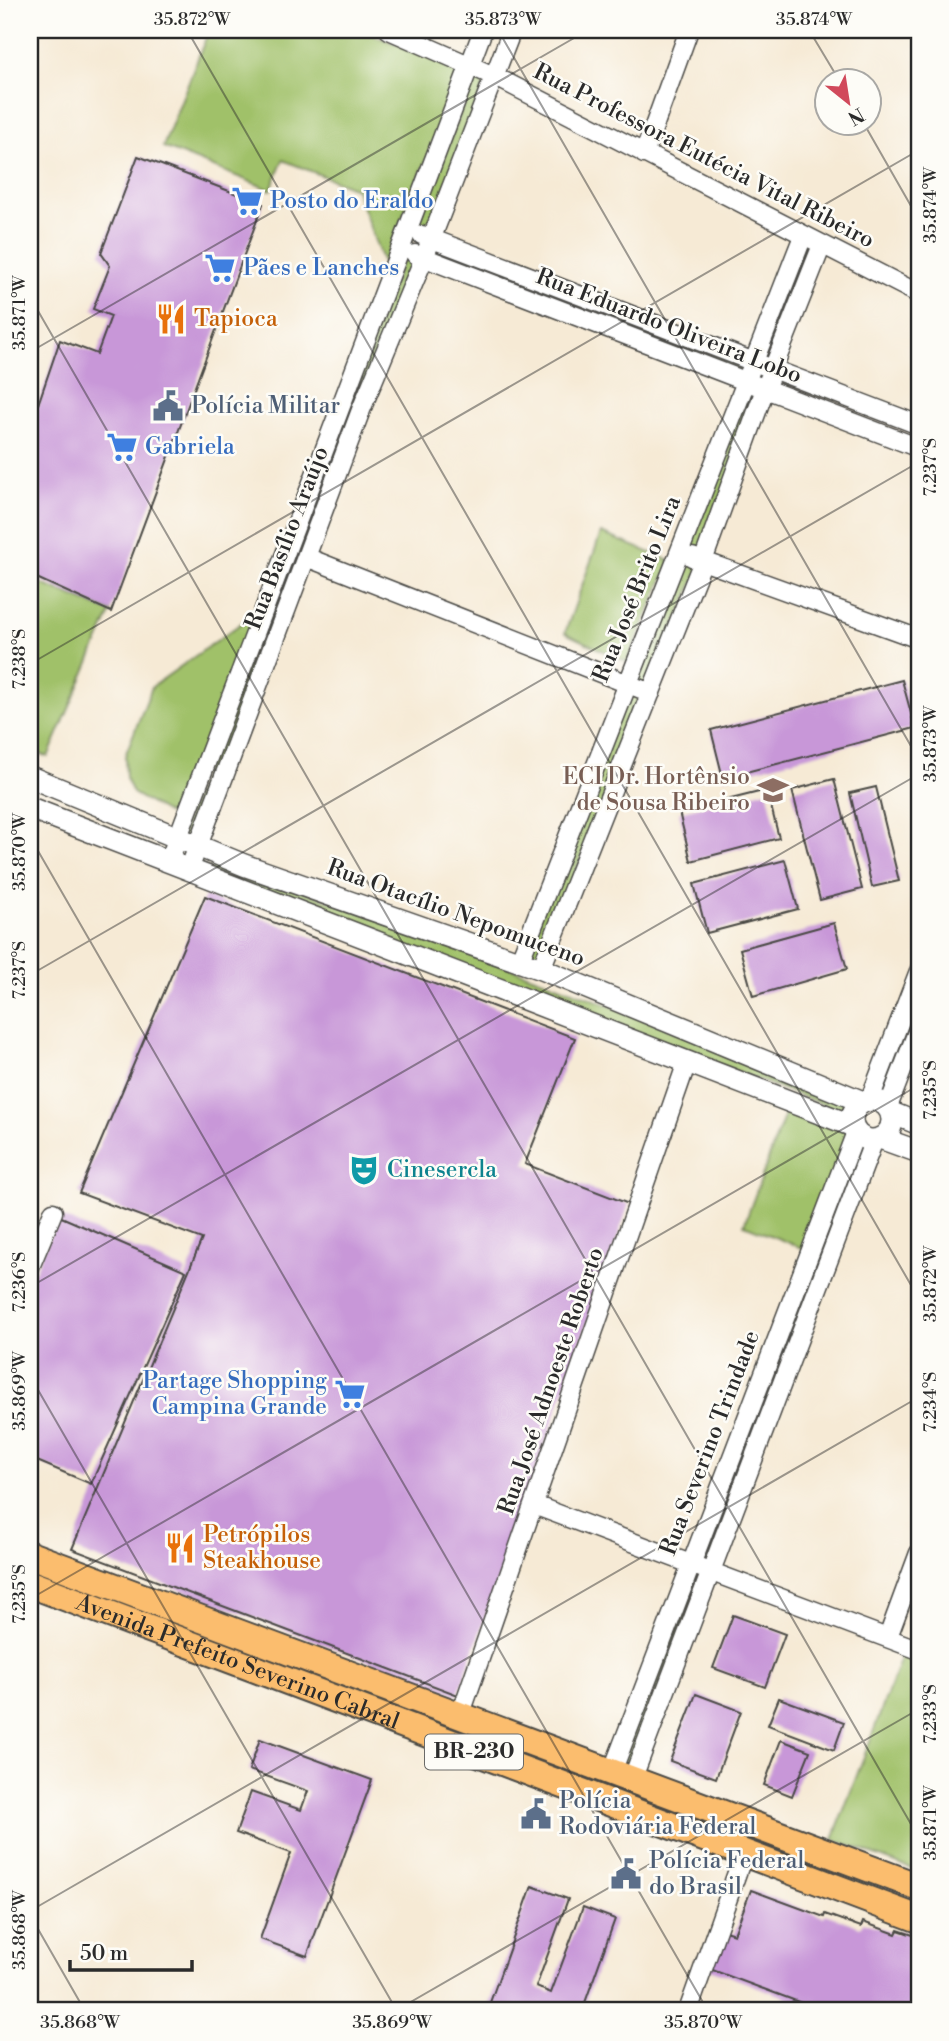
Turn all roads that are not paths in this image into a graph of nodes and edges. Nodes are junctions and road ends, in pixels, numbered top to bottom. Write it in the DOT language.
graph roads {
  1 [pos="389,30"];
  2 [pos="483,30"];
  3 [pos="512,30"];
  4 [pos="689,30"];
  5 [pos="471,66"];
  6 [pos="496,77"];
  7 [pos="644,154"];
  8 [pos="410,230"];
  9 [pos="803,236"];
  10 [pos="432,239"];
  11 [pos="822,245"];
  12 [pos="402,249"];
  13 [pos="424,258"];
  14 [pos="919,295"];
  15 [pos="753,362"];
  16 [pos="773,369"];
  17 [pos="745,381"];
  18 [pos="765,389"];
  19 [pos="919,425"];
  20 [pos="919,448"];
  21 [pos="680,552"];
  22 [pos="306,557"];
  23 [pos="703,561"];
  24 [pos="919,639"];
  25 [pos="626,683"];
  26 [pos="651,693"];
  27 [pos="30,777"];
  28 [pos="30,808"];
  29 [pos="177,836"];
  30 [pos="198,846"];
  31 [pos="169,861"];
  32 [pos="189,870"];
  33 [pos="519,962"];
  34 [pos="541,969"];
  35 [pos="919,971"];
  36 [pos="919,1027"];
  37 [pos="687,1062"];
  38 [pos="878,1105"];
  39 [pos="919,1124"];
  40 [pos="866,1134"];
  41 [pos="919,1152"];
  42 [pos="53,1212"];
  43 [pos="30,1267"];
  44 [pos="534,1505"];
  45 [pos="919,1553"];
  46 [pos="30,1555"];
  47 [pos="690,1564"];
  48 [pos="711,1570"];
  49 [pos="30,1584"];
  50 [pos="888,1637"];
  51 [pos="659,1647"];
  52 [pos="919,1650"];
  53 [pos="679,1654"];
  54 [pos="460,1716"];
  55 [pos="622,1776"];
  56 [pos="744,1853"];
  57 [pos="919,1887"];
  58 [pos="919,1920"];
  59 [pos="688,2011"];
  1 -- 5 [label="street, Rua Professora Eutécia Vital Ribeiro"];
  2 -- 5 [label="street, Rua Basílio Araújo"];
  3 -- 6 [label="street, Rua Basílio Araújo"];
  4 -- 7 [label="street"];
  5 -- 6 [label="street, Rua Professora Eutécia Vital Ribeiro"];
  5 -- 8 [label="street, Rua Basílio Araújo"];
  6 -- 7 [label="street, Rua Professora Eutécia Vital Ribeiro"];
  6 -- 10 [label="street, Rua Basílio Araújo"];
  7 -- 9 [label="street, Rua Professora Eutécia Vital Ribeiro"];
  8 -- 10 [label="street, Rua Eduardo Oliveira Lobo"];
  8 -- 12 [label="street, Rua Basílio Araújo"];
  9 -- 11 [label="street, Rua Professora Eutécia Vital Ribeiro"];
  9 -- 15 [label="street, Rua José Brito Lira"];
  10 -- 13 [label="street, Rua Basílio Araújo"];
  10 -- 15 [label="street, Rua Eduardo Oliveira Lobo"];
  11 -- 14 [label="street, Rua Professora Eutécia Vital Ribeiro"];
  11 -- 16 [label="street"];
  12 -- 13 [label="street, Rua Eduardo Oliveira Lobo"];
  12 -- 29 [label="street, Rua Basílio Araújo"];
  13 -- 17 [label="street, Rua Eduardo Oliveira Lobo"];
  13 -- 22 [label="street, Rua Basílio Araújo"];
  15 -- 16 [label="street, Rua Eduardo Oliveira Lobo"];
  15 -- 17 [label="street, Rua José Brito Lira"];
  16 -- 18 [label="street"];
  16 -- 19 [label="street, Rua Eduardo Oliveira Lobo"];
  17 -- 18 [label="street, Rua Eduardo Oliveira Lobo"];
  17 -- 21 [label="street, Rua José Brito Lira"];
  18 -- 20 [label="street, Rua Eduardo Oliveira Lobo"];
  18 -- 23 [label="street"];
  21 -- 23 [label="street"];
  21 -- 25 [label="street, Rua José Brito Lira"];
  22 -- 25 [label="street"];
  22 -- 30 [label="street, Rua Basílio Araújo"];
  23 -- 24 [label="street"];
  23 -- 26 [label="street"];
  25 -- 26 [label="street"];
  25 -- 33 [label="street, Rua José Brito Lira"];
  26 -- 34 [label="street"];
  27 -- 29 [label="street, Rua Otacílio Nepomuceno"];
  28 -- 31 [label="street"];
  29 -- 30 [label="street, Rua Otacílio Nepomuceno"];
  29 -- 31 [label="street, Rua Basílio Araújo"];
  30 -- 32 [label="street, Rua Basílio Araújo"];
  30 -- 33 [label="street, Rua Otacílio Nepomuceno"];
  31 -- 32 [label="street"];
  32 -- 37 [label="street"];
  33 -- 34 [label="street, Rua Otacílio Nepomuceno"];
  34 -- 38 [label="street, Rua Otacílio Nepomuceno"];
  35 -- 38 [label="street"];
  36 -- 38 [label="street"];
  37 -- 40 [label="street"];
  37 -- 44 [label="street, Rua José Adnoeste Roberto"];
  38 -- 39 [label="street, Rua Otacílio Nepomuceno"];
  38 -- 40 [label="street"];
  38 -- 40 [label="street"];
  40 -- 41 [label="street"];
  40 -- 47 [label="street, Rua Severino Trindade"];
  40 -- 48 [label="street, Rua Severino Trindade"];
  42 -- 43 [label="street"];
  44 -- 47 [label="street"];
  44 -- 54 [label="street, Rua José Adnoeste Roberto"];
  45 -- 50 [label="street"];
  46 -- 54 [label="main road, Avenida Prefeito Severino Cabral / BR-230"];
  47 -- 48 [label="street"];
  47 -- 51 [label="street, Rua Severino Trindade"];
  48 -- 50 [label="street"];
  48 -- 53 [label="street, Rua Severino Trindade"];
  49 -- 56 [label="main road, Avenida Prefeito Severino Cabral / BR-230"];
  50 -- 52 [label="street"];
  51 -- 53 [label="street"];
  51 -- 55 [label="street, Rua Severino Trindade"];
  53 -- 55 [label="street, Rua Severino Trindade"];
  54 -- 55 [label="main road, Avenida Prefeito Severino Cabral / BR-230"];
  55 -- 57 [label="main road, Avenida Prefeito Severino Cabral / BR-230"];
  56 -- 58 [label="main road, Avenida Prefeito Severino Cabral / BR-230"];
  56 -- 59 [label="street"];
}
